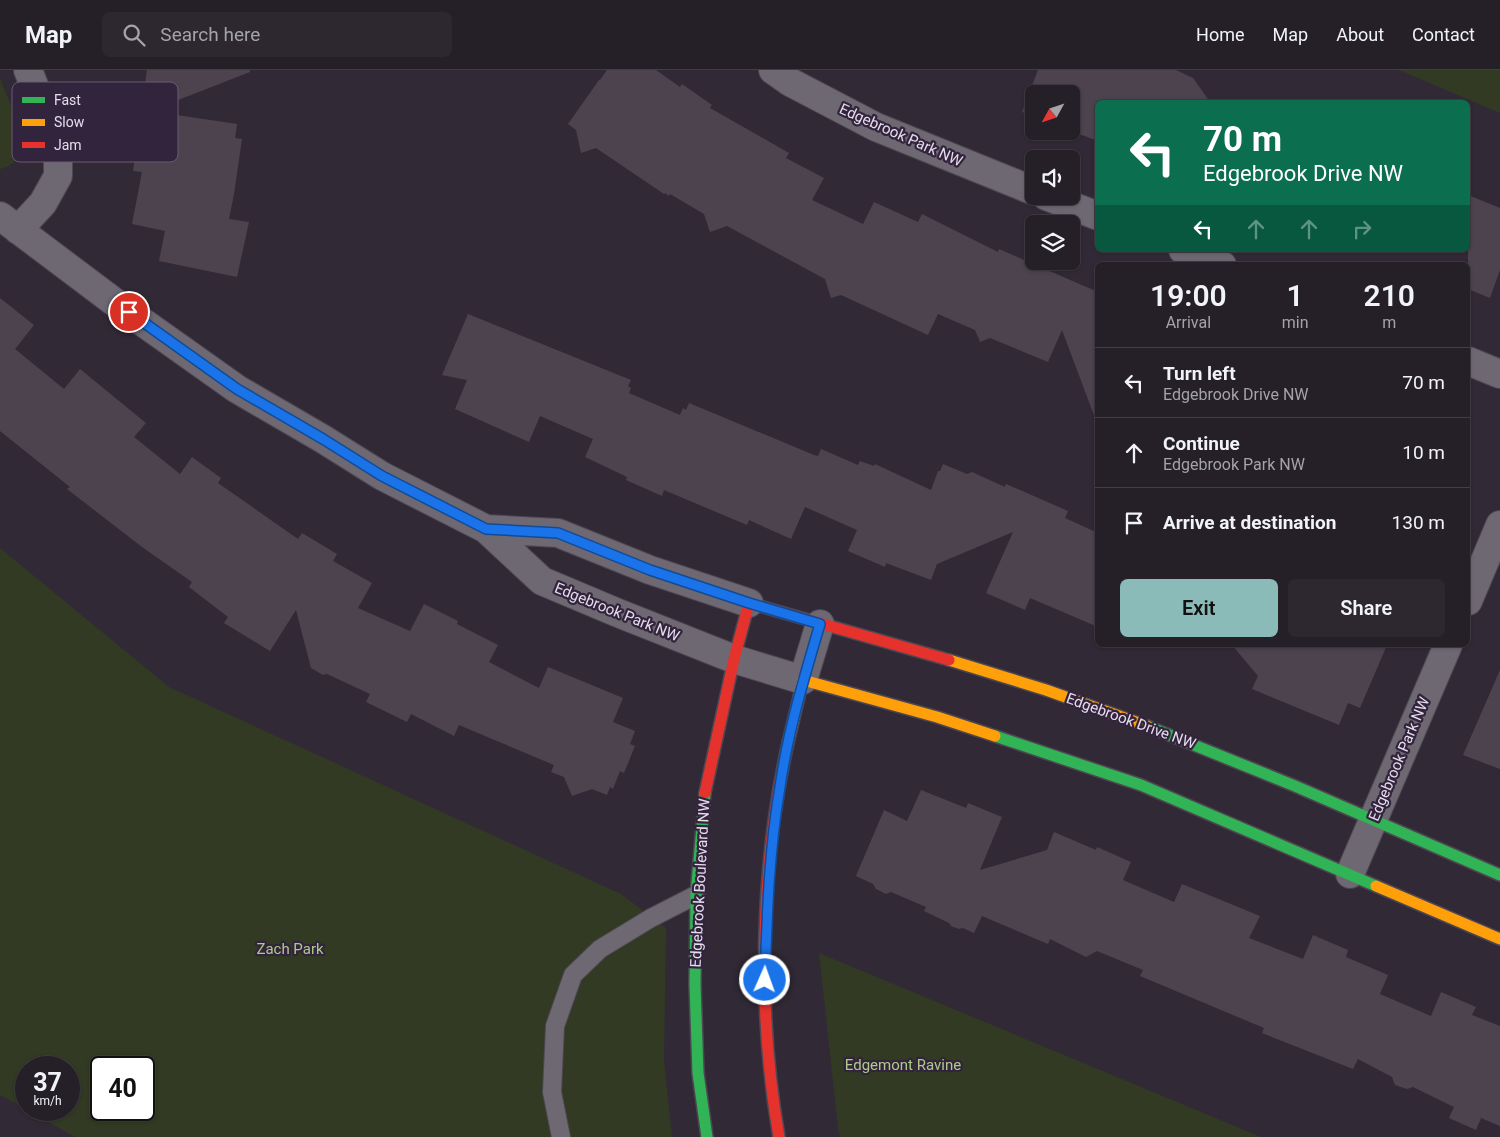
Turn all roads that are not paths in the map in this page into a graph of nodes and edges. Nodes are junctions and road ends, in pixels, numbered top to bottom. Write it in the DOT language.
graph roads {
  1 [pos="28,70"];
  2 [pos="773,70"];
  3 [pos="33,82"];
  4 [pos="58,162"];
  5 [pos="1025,188"];
  6 [pos="1069,205"];
  7 [pos="1095,215"];
  8 [pos="9,223"];
  9 [pos="1188,252"];
  10 [pos="1214,262"];
  11 [pos="1470,362"];
  12 [pos="1500,374"];
  13 [pos="1500,525"];
  14 [pos="486,529"];
  15 [pos="1470,596"];
  16 [pos="749,603"];
  17 [pos="820,624"];
  18 [pos="1447,647"];
  19 [pos="734,659"];
  20 [pos="803,680"];
  21 [pos="1373,820"];
  22 [pos="1350,874"];
  23 [pos="1500,875"];
  24 [pos="696,895"];
  25 [pos="1500,940"];
  26 [pos="561,1137"];
  27 [pos="707,1137"];
  28 [pos="779,1137"];
  1 -- 3 [label="street"];
  2 -- 5 [label="street, Edgebrook Park NW"];
  4 -- 8 [label="street"];
  6 -- 7 [label="street"];
  8 -- 14 [label="street, Edgebrook Park NW"];
  9 -- 10 [label="street"];
  11 -- 12 [label="street"];
  13 -- 15 [label="street"];
  14 -- 16 [label="street, Edgebrook Park NW"];
  14 -- 19 [label="street, Edgebrook Park NW"];
  16 -- 17 [label="street, Edgebrook Drive NW"];
  16 -- 19 [label="street, Edgebrook Boulevard NW"];
  17 -- 20 [label="street"];
  17 -- 21 [label="street, Edgebrook Drive NW"];
  18 -- 21 [label="street, Edgebrook Park NW"];
  19 -- 20 [label="street, Edgebrook Park NW"];
  19 -- 24 [label="street, Edgebrook Boulevard NW"];
  20 -- 22 [label="street"];
  20 -- 28 [label="street"];
  21 -- 22 [label="street, Edgebrook Park NW"];
  21 -- 23 [label="street, Edgebrook Drive NW"];
  22 -- 25 [label="street"];
  24 -- 26 [label="lane"];
  24 -- 27 [label="street, Edgebrook Boulevard NW"];
}
